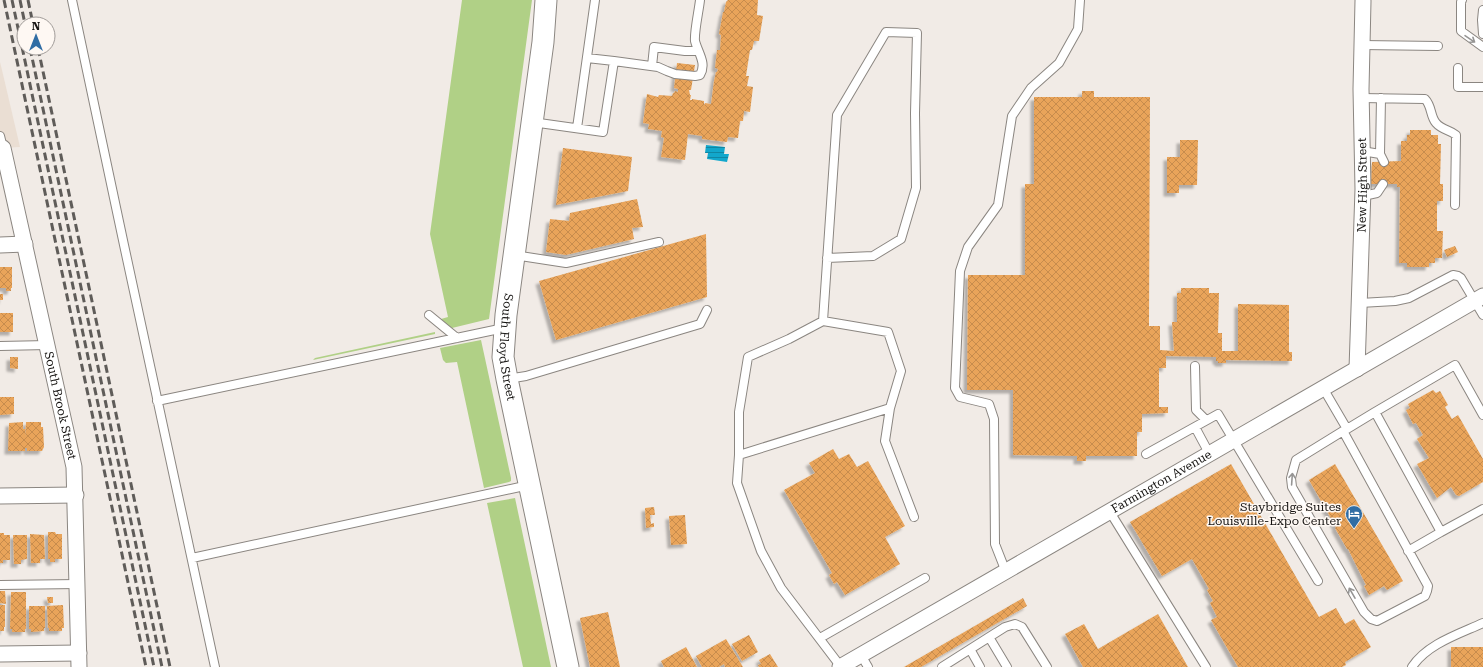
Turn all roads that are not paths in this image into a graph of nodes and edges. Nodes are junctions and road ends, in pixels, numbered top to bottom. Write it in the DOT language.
graph roads {
  1 [pos="72,0"];
  2 [pos="546,0"];
  3 [pos="595,0"];
  4 [pos="700,0"];
  5 [pos="1080,0"];
  6 [pos="1462,0"];
  7 [pos="1363,1"];
  8 [pos="1483,10"];
  9 [pos="1483,34"];
  10 [pos="1362,45"];
  11 [pos="1438,46"];
  12 [pos="1483,47"];
  13 [pos="698,51"];
  14 [pos="587,58"];
  15 [pos="614,61"];
  16 [pos="652,66"];
  17 [pos="1458,68"];
  18 [pos="1483,87"];
  19 [pos="1362,98"];
  20 [pos="1381,98"];
  21 [pos="532,122"];
  22 [pos="577,128"];
  23 [pos="2,147"];
  24 [pos="1362,151"];
  25 [pos="1383,184"];
  26 [pos="1363,196"];
  27 [pos="1455,205"];
  28 [pos="659,242"];
  29 [pos="25,244"];
  30 [pos="0,245"];
  31 [pos="513,255"];
  32 [pos="827,258"];
  33 [pos="1479,298"];
  34 [pos="1360,303"];
  35 [pos="706,310"];
  36 [pos="429,315"];
  37 [pos="1483,315"];
  38 [pos="823,320"];
  39 [pos="505,328"];
  40 [pos="457,338"];
  41 [pos="48,345"];
  42 [pos="0,346"];
  43 [pos="1195,366"];
  44 [pos="1357,369"];
  45 [pos="507,380"];
  46 [pos="1323,388"];
  47 [pos="157,401"];
  48 [pos="890,408"];
  49 [pos="1374,412"];
  50 [pos="1483,415"];
  51 [pos="1206,420"];
  52 [pos="1195,427"];
  53 [pos="1345,430"];
  54 [pos="1234,441"];
  55 [pos="739,454"];
  56 [pos="1146,454"];
  57 [pos="1210,455"];
  58 [pos="529,485"];
  59 [pos="76,495"];
  60 [pos="0,496"];
  61 [pos="1483,509"];
  62 [pos="1110,512"];
  63 [pos="914,517"];
  64 [pos="1441,532"];
  65 [pos="1408,551"];
  66 [pos="192,558"];
  67 [pos="1006,572"];
  68 [pos="925,578"];
  69 [pos="1318,580"];
  70 [pos="78,584"];
  71 [pos="0,585"];
  72 [pos="1483,623"];
  73 [pos="990,636"];
  74 [pos="820,638"];
  75 [pos="970,649"];
  76 [pos="0,654"];
  77 [pos="79,660"];
  78 [pos="865,661"];
  79 [pos="215,667"];
  80 [pos="568,667"];
  81 [pos="840,667"];
  82 [pos="942,667"];
  83 [pos="980,667"];
  84 [pos="1007,667"];
  85 [pos="1047,667"];
  86 [pos="1206,667"];
  87 [pos="1412,667"];
  1 -- 47 [label="lane"];
  2 -- 21 [label="street, South Floyd Street"];
  3 -- 14 [label="lane"];
  4 -- 13 [label="lane"];
  5 -- 67 [label="lane"];
  6 -- 12 [label="lane, one-way"];
  7 -- 10 [label="street, New High Street"];
  8 -- 9 [label="lane"];
  10 -- 11 [label="lane"];
  10 -- 19 [label="street, New High Street"];
  13 -- 16 [label="lane"];
  13 -- 16 [label="lane"];
  14 -- 15 [label="lane"];
  14 -- 22 [label="lane"];
  15 -- 16 [label="lane"];
  15 -- 22 [label="lane"];
  17 -- 18 [label="lane"];
  19 -- 20 [label="lane"];
  19 -- 24 [label="street, New High Street"];
  20 -- 24 [label="lane"];
  20 -- 27 [label="lane"];
  21 -- 22 [label="lane"];
  21 -- 31 [label="street, South Floyd Street"];
  23 -- 29 [label="street, South Brook Street"];
  24 -- 26 [label="street, New High Street"];
  25 -- 26 [label="lane"];
  26 -- 34 [label="street, New High Street"];
  28 -- 31 [label="lane"];
  29 -- 30 [label="street"];
  29 -- 41 [label="street, South Brook Street"];
  31 -- 39 [label="street, South Floyd Street"];
  32 -- 32 [label="lane"];
  32 -- 38 [label="lane"];
  33 -- 34 [label="lane"];
  33 -- 37 [label="lane"];
  33 -- 44 [label="street, Farmington Avenue"];
  34 -- 44 [label="street, New High Street"];
  35 -- 45 [label="lane"];
  36 -- 40 [label="lane"];
  38 -- 48 [label="lane"];
  38 -- 55 [label="lane"];
  39 -- 40 [label="lane"];
  39 -- 45 [label="street, South Floyd Street"];
  40 -- 47 [label="lane"];
  41 -- 42 [label="lane"];
  41 -- 59 [label="street, South Brook Street"];
  43 -- 51 [label="lane"];
  44 -- 46 [label="street, Farmington Avenue"];
  45 -- 58 [label="street, South Floyd Street"];
  46 -- 53 [label="lane"];
  46 -- 54 [label="street, Farmington Avenue"];
  47 -- 66 [label="lane"];
  48 -- 55 [label="lane"];
  48 -- 63 [label="lane"];
  49 -- 50 [label="lane"];
  49 -- 53 [label="lane"];
  49 -- 64 [label="lane"];
  51 -- 52 [label="lane"];
  51 -- 54 [label="lane"];
  52 -- 56 [label="lane"];
  52 -- 57 [label="lane"];
  53 -- 65 [label="lane"];
  65 -- 53 [label="lane, one-way"];
  54 -- 57 [label="street, Farmington Avenue"];
  54 -- 69 [label="lane"];
  55 -- 74 [label="lane"];
  57 -- 62 [label="street, Farmington Avenue"];
  58 -- 66 [label="lane"];
  58 -- 80 [label="street, South Floyd Street"];
  59 -- 60 [label="street"];
  59 -- 70 [label="street, South Brook Street"];
  61 -- 64 [label="lane"];
  62 -- 67 [label="street, Farmington Avenue"];
  62 -- 86 [label="lane"];
  64 -- 65 [label="lane"];
  66 -- 79 [label="lane"];
  67 -- 78 [label="street, Farmington Avenue"];
  68 -- 74 [label="lane"];
  70 -- 71 [label="lane"];
  70 -- 77 [label="street, South Brook Street"];
  72 -- 87 [label="lane"];
  73 -- 75 [label="lane"];
  73 -- 84 [label="lane"];
  73 -- 85 [label="lane"];
  74 -- 81 [label="lane"];
  75 -- 82 [label="lane"];
  75 -- 83 [label="lane"];
  76 -- 77 [label="street"];
  78 -- 81 [label="street, Farmington Avenue"];
}
